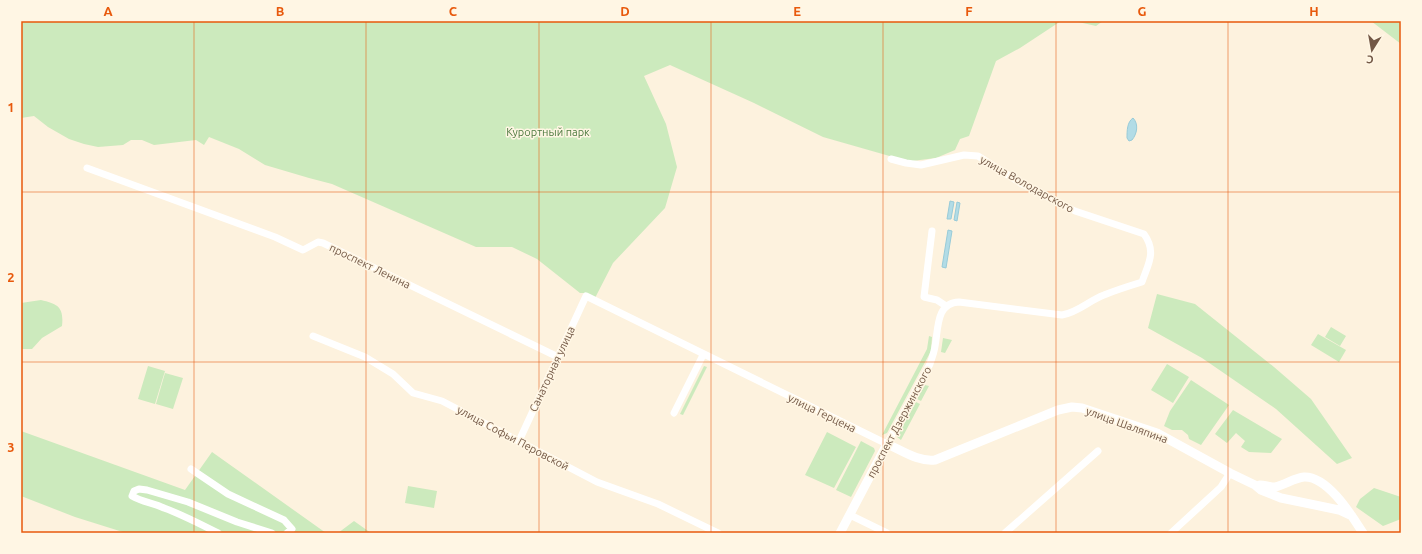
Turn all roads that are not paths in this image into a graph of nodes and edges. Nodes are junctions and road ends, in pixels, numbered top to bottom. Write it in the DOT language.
graph roads {
  1 [pos="891,159"];
  2 [pos="87,168"];
  3 [pos="932,231"];
  4 [pos="586,296"];
  5 [pos="946,306"];
  6 [pos="313,336"];
  7 [pos="703,355"];
  8 [pos="558,357"];
  9 [pos="1064,408"];
  10 [pos="674,413"];
  11 [pos="519,441"];
  12 [pos="887,444"];
  13 [pos="1098,451"];
  14 [pos="191,469"];
  15 [pos="1230,473"];
  16 [pos="1255,485"];
  17 [pos="850,515"];
  18 [pos="1352,516"];
  19 [pos="218,533"];
  20 [pos="272,533"];
  21 [pos="288,533"];
  22 [pos="718,533"];
  23 [pos="840,533"];
  24 [pos="887,533"];
  25 [pos="1005,533"];
  26 [pos="1172,533"];
  27 [pos="1363,533"];
  1 -- 5 [label="street, улица Володарского"];
  2 -- 8 [label="street, проспект Ленина"];
  3 -- 5 [label="street"];
  4 -- 7 [label="street, улица Герцена"];
  4 -- 8 [label="street, Санаторная улица"];
  5 -- 12 [label="street, проспект Дзержинского"];
  6 -- 11 [label="street, улица Софьи Перовской"];
  7 -- 10 [label="street"];
  7 -- 12 [label="street, улица Герцена"];
  8 -- 11 [label="street, Санаторная улица"];
  9 -- 12 [label="main road, улица Герцена"];
  9 -- 15 [label="main road, улица Шаляпина"];
  11 -- 22 [label="street, улица Софьи Перовской"];
  12 -- 17 [label="main road, проспект Дзержинского"];
  13 -- 25 [label="street"];
  14 -- 21 [label="street"];
  15 -- 16 [label="main road, улица Шаляпина"];
  15 -- 26 [label="street"];
  16 -- 18 [label="main road, улица Шаляпина"];
  16 -- 18 [label="main road"];
  17 -- 23 [label="main road, проспект Дзержинского"];
  17 -- 24 [label="street"];
  18 -- 27 [label="main road"];
  19 -- 20 [label="street"];
}
